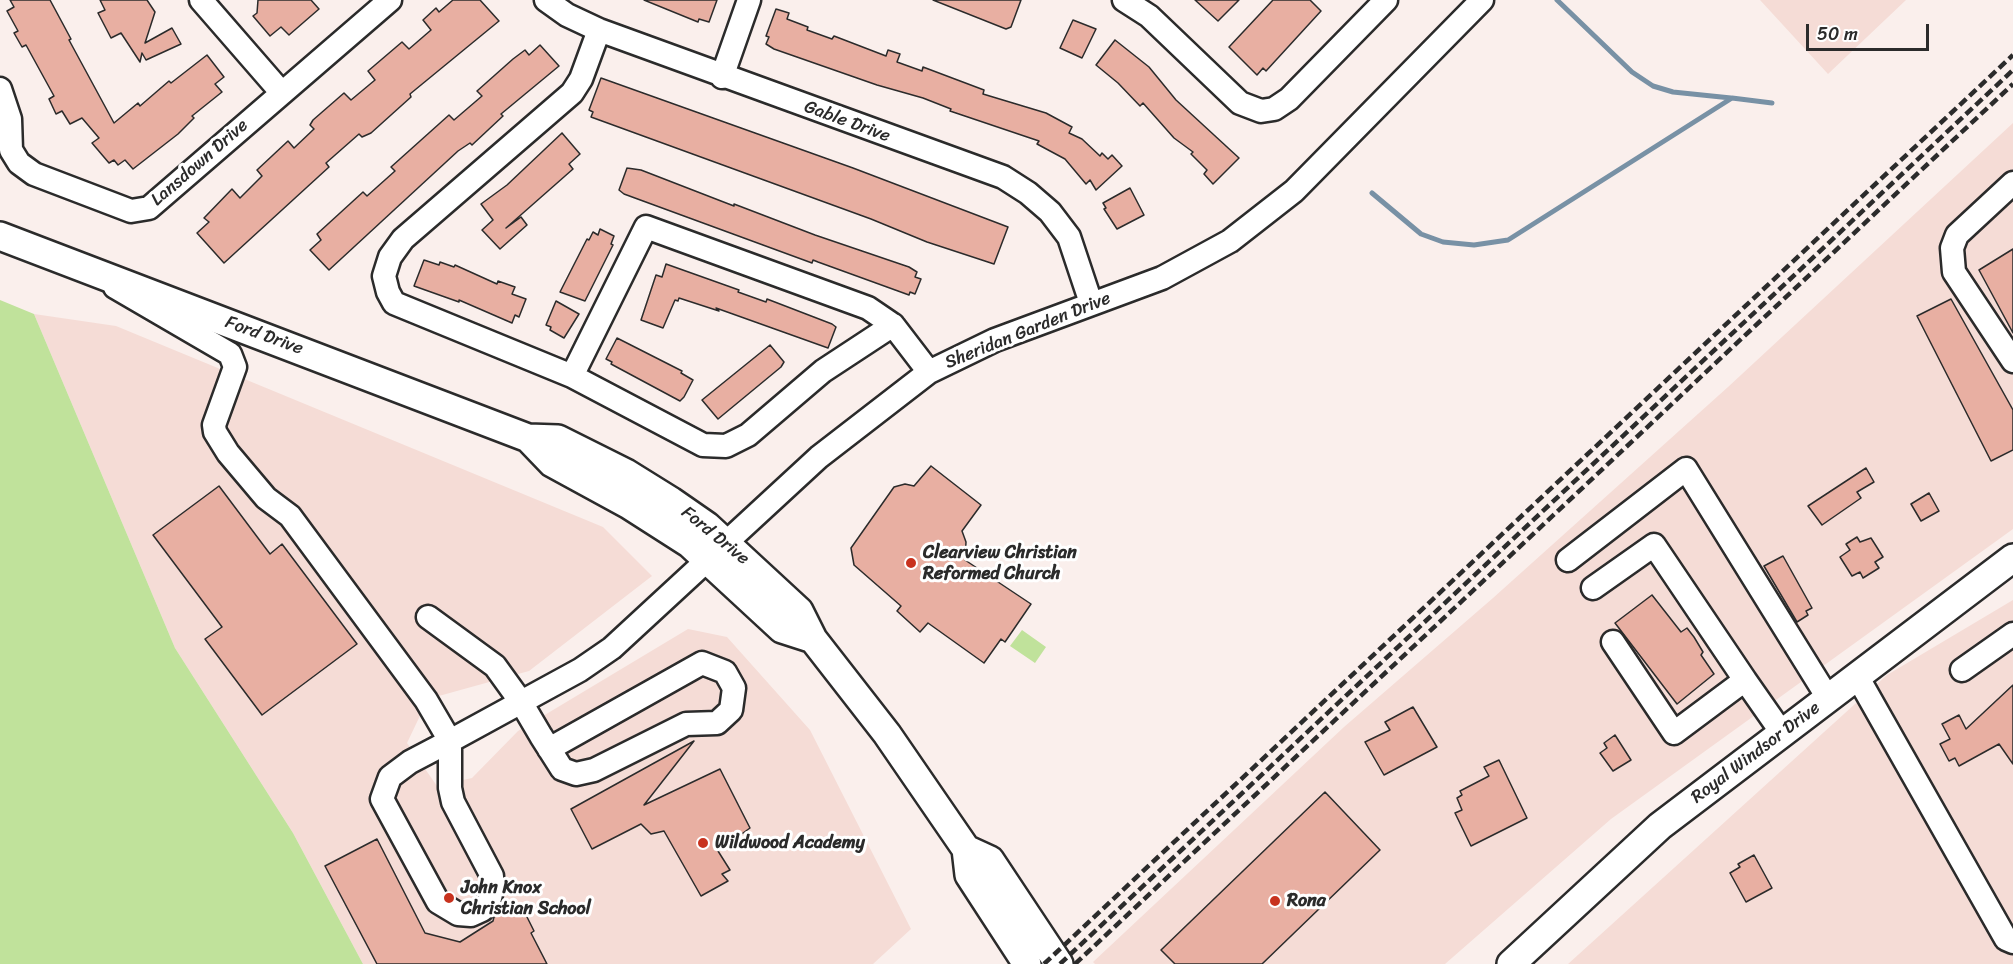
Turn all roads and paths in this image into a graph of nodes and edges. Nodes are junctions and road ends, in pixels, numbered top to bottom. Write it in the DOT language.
graph roads {
  1 [pos="201,0"];
  2 [pos="390,0"];
  3 [pos="546,0"];
  4 [pos="749,0"];
  5 [pos="1124,0"];
  6 [pos="1386,0"];
  7 [pos="1482,0"];
  8 [pos="599,30"];
  9 [pos="722,77"];
  10 [pos="0,89"];
  11 [pos="281,92"];
  12 [pos="2013,183"];
  13 [pos="0,236"];
  14 [pos="94,273"];
  15 [pos="1091,303"];
  16 [pos="893,325"];
  17 [pos="2013,361"];
  18 [pos="929,372"];
  19 [pos="572,376"];
  20 [pos="717,552"];
  21 [pos="1568,560"];
  22 [pos="2012,562"];
  23 [pos="1593,588"];
  24 [pos="428,617"];
  25 [pos="2013,634"];
  26 [pos="1613,642"];
  27 [pos="1962,670"];
  28 [pos="1857,676"];
  29 [pos="1745,680"];
  30 [pos="1828,698"];
  31 [pos="521,702"];
  32 [pos="1782,733"];
  33 [pos="450,741"];
  34 [pos="549,749"];
  35 [pos="966,849"];
  36 [pos="2013,942"];
  37 [pos="1027,964"];
  38 [pos="1059,964"];
  39 [pos="1511,964"];
  1 -- 11 [label="street"];
  2 -- 11 [label="street, Lansdown Drive"];
  3 -- 8 [label="street, Gable Drive"];
  4 -- 9 [label="street"];
  5 -- 6 [label="street"];
  7 -- 15 [label="street, Sheridan Garden Drive"];
  8 -- 9 [label="street, Gable Drive"];
  8 -- 19 [label="street"];
  9 -- 15 [label="street, Gable Drive"];
  10 -- 11 [label="street, Lansdown Drive"];
  12 -- 17 [label="street"];
  13 -- 14 [label="main road, Ford Drive"];
  14 -- 20 [label="main road, Ford Drive"];
  14 -- 33 [label="street"];
  15 -- 18 [label="street, Sheridan Garden Drive"];
  16 -- 18 [label="street"];
  16 -- 19 [label="street"];
  16 -- 19 [label="street"];
  18 -- 20 [label="street, Sheridan Garden Drive"];
  20 -- 31 [label="street, Sheridan Garden Drive"];
  20 -- 35 [label="main road, Ford Drive"];
  21 -- 30 [label="street"];
  22 -- 28 [label="main road, Royal Windsor Drive"];
  23 -- 29 [label="street"];
  24 -- 31 [label="street"];
  25 -- 27 [label="street"];
  26 -- 29 [label="street"];
  28 -- 30 [label="main road, Royal Windsor Drive"];
  28 -- 36 [label="street"];
  29 -- 32 [label="street"];
  30 -- 32 [label="main road, Royal Windsor Drive"];
  31 -- 33 [label="street, Sheridan Garden Drive"];
  31 -- 34 [label="street"];
  32 -- 39 [label="main road, Royal Windsor Drive"];
  33 -- 33 [label="street, Sheridan Garden Drive"];
  34 -- 34 [label="street"];
  35 -- 37 [label="main road, Ford Drive"];
  35 -- 38 [label="main road, Ford Drive"];
}
